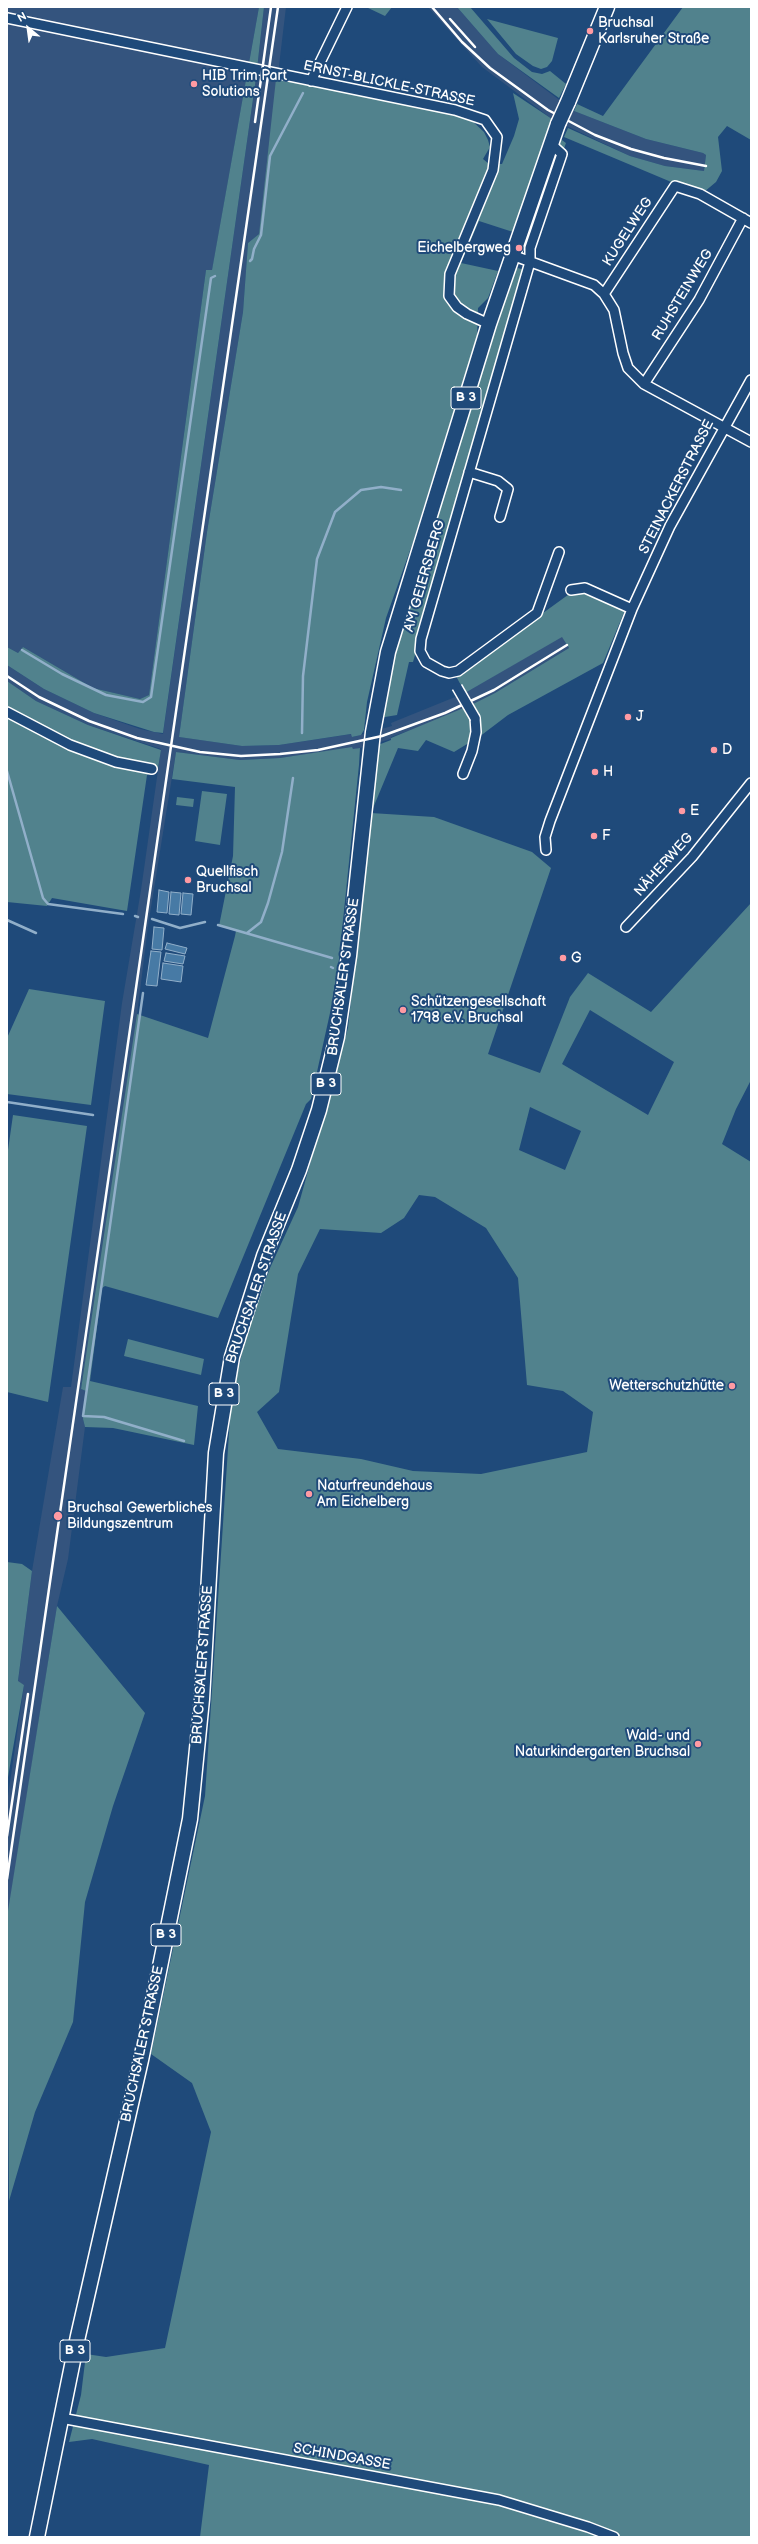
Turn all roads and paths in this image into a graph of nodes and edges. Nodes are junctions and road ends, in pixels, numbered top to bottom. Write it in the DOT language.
graph roads {
  1 [pos="348,7"];
  2 [pos="607,7"];
  3 [pos="7,18"];
  4 [pos="311,81"];
  5 [pos="551,144"];
  6 [pos="747,220"];
  7 [pos="512,256"];
  8 [pos="530,262"];
  9 [pos="604,294"];
  10 [pos="489,324"];
  11 [pos="751,380"];
  12 [pos="644,384"];
  13 [pos="723,428"];
  14 [pos="751,442"];
  15 [pos="469,472"];
  16 [pos="500,517"];
  17 [pos="558,552"];
  18 [pos="571,590"];
  19 [pos="632,609"];
  20 [pos="449,673"];
  21 [pos="7,712"];
  22 [pos="152,769"];
  23 [pos="463,774"];
  24 [pos="751,783"];
  25 [pos="546,850"];
  26 [pos="626,927"];
  27 [pos="61,2418"];
  28 [pos="37,2537"];
  29 [pos="614,2537"];
  1 -- 4 [label="street"];
  2 -- 5 [label="main road, B 3, bridge"];
  3 -- 4 [label="street, ERNST-BLICKLE-STRASSE"];
  4 -- 10 [label="street, ERNST-BLICKLE-STRASSE"];
  5 -- 7 [label="main road, B 3"];
  5 -- 8 [label="street, AM GEIERSBERG"];
  6 -- 9 [label="street, KUGELWEG"];
  6 -- 12 [label="street, RUHSTEINWEG"];
  7 -- 8 [label="street"];
  7 -- 10 [label="main road, B 3"];
  8 -- 9 [label="street"];
  8 -- 15 [label="street, AM GEIERSBERG"];
  9 -- 12 [label="street"];
  10 -- 27 [label="main road, BRUCHSALER STRASSE / B 3"];
  11 -- 13 [label="street, STEINACKERSTRASSE"];
  12 -- 13 [label="street"];
  13 -- 14 [label="street"];
  13 -- 19 [label="street, STEINACKERSTRASSE"];
  15 -- 16 [label="street"];
  15 -- 20 [label="street, AM GEIERSBERG"];
  17 -- 20 [label="street"];
  18 -- 19 [label="street"];
  19 -- 25 [label="street, STEINACKERSTRASSE"];
  20 -- 23 [label="street, bridge"];
  21 -- 22 [label="street"];
  24 -- 26 [label="street, NÄHERWEG"];
  27 -- 28 [label="main road, BRUCHSALER STRASSE / B 3"];
  27 -- 29 [label="street, SCHINDGASSE"];
}
